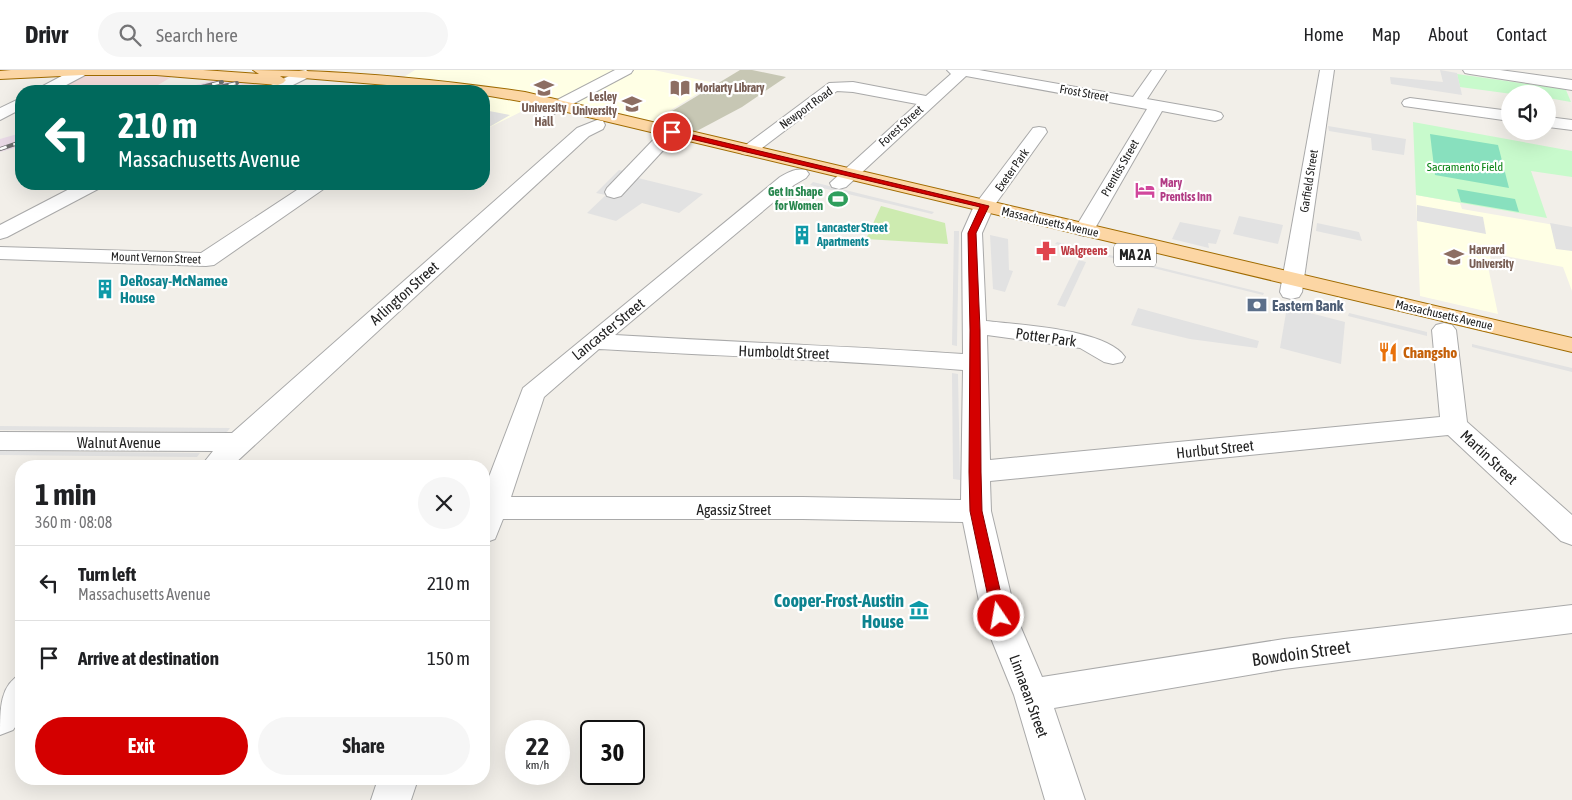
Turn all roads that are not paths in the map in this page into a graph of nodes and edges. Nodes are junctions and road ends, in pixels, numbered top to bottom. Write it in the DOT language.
graph roads {
  1 [pos="0,70"];
  2 [pos="5,70"];
  3 [pos="202,70"];
  4 [pos="260,70"];
  5 [pos="626,70"];
  6 [pos="960,70"];
  7 [pos="1160,70"];
  8 [pos="1327,70"];
  9 [pos="1470,70"];
  10 [pos="1569,70"];
  11 [pos="82,71"];
  12 [pos="182,72"];
  13 [pos="304,74"];
  14 [pos="0,75"];
  15 [pos="1572,76"];
  16 [pos="290,81"];
  17 [pos="55,85"];
  18 [pos="282,85"];
  19 [pos="337,85"];
  20 [pos="445,85"];
  21 [pos="1572,85"];
  22 [pos="490,91"];
  23 [pos="490,102"];
  24 [pos="929,102"];
  25 [pos="1136,102"];
  26 [pos="1410,102"];
  27 [pos="15,106"];
  28 [pos="1157,106"];
  29 [pos="552,109"];
  30 [pos="0,115"];
  31 [pos="1501,115"];
  32 [pos="1215,116"];
  33 [pos="1556,123"];
  34 [pos="597,125"];
  35 [pos="1572,125"];
  36 [pos="1039,132"];
  37 [pos="662,141"];
  38 [pos="748,150"];
  39 [pos="800,174"];
  40 [pos="843,179"];
  41 [pos="81,190"];
  42 [pos="309,190"];
  43 [pos="614,192"];
  44 [pos="981,212"];
  45 [pos="0,214"];
  46 [pos="27,218"];
  47 [pos="1084,230"];
  48 [pos="0,233"];
  49 [pos="0,253"];
  50 [pos="1292,285"];
  51 [pos="975,326"];
  52 [pos="1444,330"];
  53 [pos="593,341"];
  54 [pos="1572,345"];
  55 [pos="1113,357"];
  56 [pos="1572,361"];
  57 [pos="976,363"];
  58 [pos="1454,424"];
  59 [pos="0,441"];
  60 [pos="239,442"];
  61 [pos="221,460"];
  62 [pos="975,472"];
  63 [pos="976,511"];
  64 [pos="490,514"];
  65 [pos="490,520"];
  66 [pos="1572,533"];
  67 [pos="1572,619"];
  68 [pos="1032,696"];
  69 [pos="15,698"];
  70 [pos="0,718"];
  71 [pos="396,785"];
  72 [pos="390,800"];
  73 [pos="1065,800"];
  1 -- 2 [label="main road"];
  3 -- 12 [label="main road"];
  4 -- 13 [label="main road, Massachusetts Avenue / MA 2A"];
  5 -- 29 [label="street"];
  6 -- 24 [label="street, Forest Street"];
  6 -- 25 [label="street, Frost Street"];
  7 -- 25 [label="street"];
  8 -- 50 [label="street, Garfield Street"];
  9 -- 21 [label="street"];
  10 -- 15 [label="street"];
  11 -- 12 [label="main road"];
  11 -- 14 [label="main road"];
  11 -- 17 [label="street"];
  12 -- 16 [label="main road"];
  13 -- 16 [label="street"];
  13 -- 20 [label="main road, Massachusetts Avenue / MA 2A"];
  16 -- 18 [label="street"];
  16 -- 19 [label="main road"];
  22 -- 29 [label="main road, Massachusetts Avenue / MA 2A"];
  23 -- 29 [label="main road, Massachusetts Avenue / MA 2A"];
  24 -- 38 [label="street, Newport Road"];
  24 -- 40 [label="street, Forest Street"];
  25 -- 28 [label="street, Frost Street"];
  26 -- 31 [label="street"];
  27 -- 30 [label="street"];
  28 -- 32 [label="street, Frost Street"];
  28 -- 47 [label="street, Prentiss Street"];
  29 -- 34 [label="main road, Massachusetts Avenue / MA 2A"];
  29 -- 38 [label="main road, Massachusetts Avenue / MA 2A"];
  33 -- 35 [label="street"];
  34 -- 37 [label="main road, Massachusetts Avenue / MA 2A"];
  34 -- 60 [label="street, Arlington Street"];
  36 -- 44 [label="street, Exeter Park"];
  37 -- 39 [label="main road, Massachusetts Avenue / MA 2A"];
  37 -- 43 [label="street"];
  38 -- 40 [label="main road, Massachusetts Avenue / MA 2A"];
  39 -- 40 [label="main road, Massachusetts Avenue / MA 2A"];
  39 -- 53 [label="street, Lancaster Street"];
  40 -- 44 [label="main road, Massachusetts Avenue / MA 2A"];
  41 -- 46 [label="street"];
  42 -- 49 [label="street, Mount Vernon Street"];
  44 -- 47 [label="main road, Massachusetts Avenue / MA 2A"];
  44 -- 50 [label="main road, Massachusetts Avenue / MA 2A"];
  44 -- 51 [label="street, Linnaean Street"];
  45 -- 46 [label="street"];
  46 -- 48 [label="street"];
  47 -- 50 [label="main road, Massachusetts Avenue / MA 2A"];
  50 -- 52 [label="main road, Massachusetts Avenue / MA 2A"];
  50 -- 54 [label="main road, Massachusetts Avenue / MA 2A"];
  51 -- 55 [label="street, Potter Park"];
  51 -- 57 [label="street, Linnaean Street"];
  52 -- 56 [label="main road, Massachusetts Avenue / MA 2A"];
  52 -- 58 [label="street, Martin Street"];
  53 -- 57 [label="street, Humboldt Street"];
  53 -- 64 [label="street, Lancaster Street"];
  57 -- 62 [label="street, Linnaean Street"];
  58 -- 62 [label="street, Hurlbut Street"];
  58 -- 66 [label="street, Martin Street"];
  59 -- 60 [label="street, Walnut Avenue"];
  60 -- 61 [label="street, Arlington Street"];
  62 -- 63 [label="street, Linnaean Street"];
  63 -- 65 [label="street, Agassiz Street"];
  63 -- 68 [label="street, Linnaean Street"];
  67 -- 68 [label="street, Bowdoin Street"];
  68 -- 73 [label="street, Linnaean Street"];
  69 -- 70 [label="street"];
  71 -- 72 [label="street"];
}
